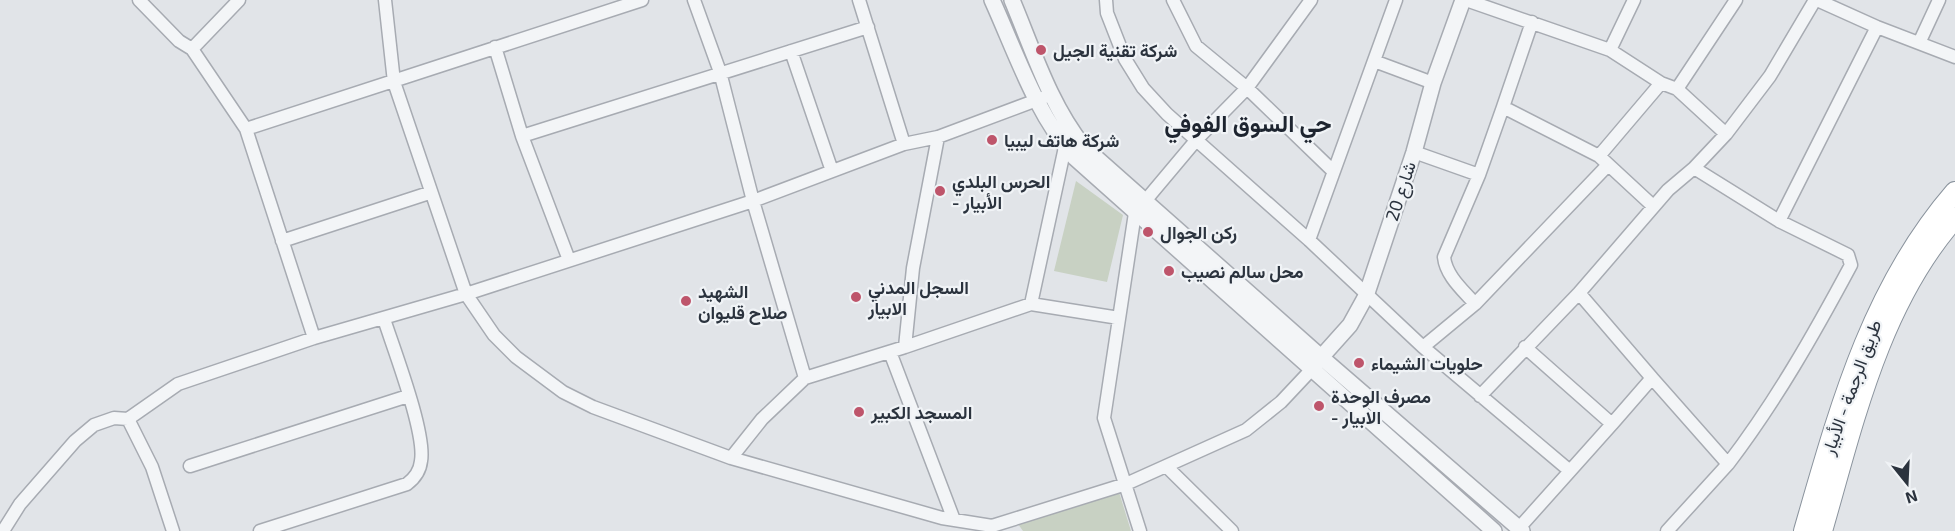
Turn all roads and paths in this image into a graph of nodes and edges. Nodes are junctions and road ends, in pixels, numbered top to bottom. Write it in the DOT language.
graph roads {
  1 [pos="138,0"];
  2 [pos="239,0"];
  3 [pos="385,0"];
  4 [pos="642,0"];
  5 [pos="694,0"];
  6 [pos="859,0"];
  7 [pos="992,0"];
  8 [pos="1012,0"];
  9 [pos="1106,0"];
  10 [pos="1173,0"];
  11 [pos="1311,0"];
  12 [pos="1396,0"];
  13 [pos="1465,0"];
  14 [pos="1634,0"];
  15 [pos="1736,0"];
  16 [pos="1816,0"];
  17 [pos="1939,0"];
  18 [pos="1532,22"];
  19 [pos="868,27"];
  20 [pos="1877,27"];
  21 [pos="1920,41"];
  22 [pos="495,47"];
  23 [pos="192,50"];
  24 [pos="1610,50"];
  25 [pos="791,51"];
  26 [pos="1955,57"];
  27 [pos="1374,62"];
  28 [pos="720,72"];
  29 [pos="394,82"];
  30 [pos="1433,83"];
  31 [pos="1661,83"];
  32 [pos="1247,88"];
  33 [pos="1677,89"];
  34 [pos="1045,97"];
  35 [pos="1503,107"];
  36 [pos="246,129"];
  37 [pos="1725,134"];
  38 [pos="522,136"];
  39 [pos="938,137"];
  40 [pos="1198,138"];
  41 [pos="904,144"];
  42 [pos="1065,147"];
  43 [pos="1413,152"];
  44 [pos="1603,161"];
  45 [pos="1694,168"];
  46 [pos="832,171"];
  47 [pos="1333,171"];
  48 [pos="1479,175"];
  49 [pos="1955,192"];
  50 [pos="429,193"];
  51 [pos="753,201"];
  52 [pos="1653,206"];
  53 [pos="1139,207"];
  54 [pos="1955,218"];
  55 [pos="1779,221"];
  56 [pos="1309,240"];
  57 [pos="282,241"];
  58 [pos="569,261"];
  59 [pos="1579,293"];
  60 [pos="466,294"];
  61 [pos="1366,296"];
  62 [pos="1031,304"];
  63 [pos="1475,304"];
  64 [pos="1119,318"];
  65 [pos="384,319"];
  66 [pos="314,338"];
  67 [pos="905,347"];
  68 [pos="1423,347"];
  69 [pos="1525,347"];
  70 [pos="890,352"];
  71 [pos="1316,363"];
  72 [pos="804,378"];
  73 [pos="1652,378"];
  74 [pos="408,396"];
  75 [pos="1480,396"];
  76 [pos="128,419"];
  77 [pos="1612,424"];
  78 [pos="731,458"];
  79 [pos="1728,464"];
  80 [pos="190,466"];
  81 [pos="1167,467"];
  82 [pos="1570,471"];
  83 [pos="1126,484"];
  84 [pos="954,520"];
  85 [pos="992,529"];
  86 [pos="1521,530"];
  87 [pos="3,531"];
  88 [pos="174,531"];
  89 [pos="260,531"];
  90 [pos="1140,531"];
  91 [pos="1232,531"];
  92 [pos="1494,531"];
  93 [pos="1667,531"];
  94 [pos="1803,531"];
  95 [pos="1822,531"];
  1 -- 23 [label="street"];
  2 -- 23 [label="street"];
  3 -- 29 [label="street"];
  4 -- 22 [label="street"];
  5 -- 28 [label="street"];
  6 -- 19 [label="street"];
  7 -- 34 [label="street"];
  8 -- 34 [label="street"];
  9 -- 40 [label="street"];
  10 -- 32 [label="street"];
  11 -- 32 [label="street"];
  12 -- 27 [label="street"];
  13 -- 18 [label="street"];
  13 -- 30 [label="street, شارع 20"];
  14 -- 24 [label="street"];
  15 -- 33 [label="street"];
  16 -- 20 [label="street"];
  16 -- 37 [label="street"];
  17 -- 21 [label="street"];
  18 -- 24 [label="street"];
  18 -- 35 [label="street"];
  19 -- 25 [label="street"];
  19 -- 41 [label="street"];
  20 -- 21 [label="street"];
  20 -- 55 [label="street"];
  21 -- 26 [label="street"];
  22 -- 29 [label="street"];
  22 -- 38 [label="street"];
  23 -- 36 [label="street"];
  24 -- 31 [label="street"];
  25 -- 28 [label="street"];
  25 -- 46 [label="street"];
  27 -- 30 [label="street"];
  27 -- 47 [label="street"];
  28 -- 38 [label="street"];
  28 -- 51 [label="street"];
  29 -- 36 [label="street"];
  29 -- 50 [label="street"];
  30 -- 43 [label="street, شارع 20"];
  31 -- 33 [label="street"];
  31 -- 44 [label="street"];
  32 -- 40 [label="street"];
  32 -- 47 [label="street"];
  33 -- 37 [label="street"];
  34 -- 39 [label="street"];
  34 -- 42 [label="street"];
  34 -- 53 [label="street"];
  35 -- 44 [label="street"];
  35 -- 48 [label="street"];
  36 -- 57 [label="street"];
  37 -- 45 [label="street"];
  38 -- 58 [label="street"];
  39 -- 41 [label="street"];
  39 -- 67 [label="street"];
  40 -- 53 [label="street"];
  40 -- 56 [label="street"];
  41 -- 46 [label="street"];
  42 -- 53 [label="street"];
  42 -- 62 [label="street"];
  43 -- 48 [label="street"];
  43 -- 61 [label="street, شارع 20"];
  44 -- 52 [label="street"];
  44 -- 63 [label="street"];
  45 -- 52 [label="street"];
  45 -- 55 [label="street"];
  46 -- 51 [label="street"];
  47 -- 56 [label="street"];
  48 -- 63 [label="street"];
  49 -- 94 [label="highway, طريق الرجمة - الأبيار"];
  50 -- 57 [label="street"];
  50 -- 60 [label="street"];
  51 -- 58 [label="street"];
  51 -- 72 [label="street"];
  52 -- 59 [label="street"];
  53 -- 64 [label="street"];
  53 -- 71 [label="street"];
  54 -- 95 [label="highway, طريق الرجمة - الأبيار"];
  55 -- 79 [label="street"];
  56 -- 61 [label="street"];
  57 -- 66 [label="street"];
  58 -- 60 [label="street"];
  59 -- 69 [label="street"];
  59 -- 73 [label="street"];
  60 -- 65 [label="street"];
  60 -- 78 [label="street"];
  61 -- 68 [label="street"];
  61 -- 71 [label="street, شارع 20"];
  62 -- 64 [label="street"];
  62 -- 67 [label="street"];
  63 -- 68 [label="street"];
  64 -- 83 [label="street"];
  65 -- 66 [label="street"];
  65 -- 74 [label="street"];
  66 -- 76 [label="street"];
  67 -- 70 [label="street"];
  68 -- 75 [label="street"];
  69 -- 75 [label="street"];
  69 -- 77 [label="street"];
  70 -- 72 [label="street"];
  70 -- 84 [label="street"];
  71 -- 81 [label="street"];
  71 -- 86 [label="street"];
  71 -- 92 [label="street"];
  72 -- 78 [label="street"];
  73 -- 77 [label="street"];
  73 -- 79 [label="street"];
  74 -- 80 [label="street"];
  74 -- 89 [label="street"];
  75 -- 82 [label="street"];
  76 -- 87 [label="street"];
  76 -- 88 [label="street"];
  77 -- 82 [label="street"];
  78 -- 84 [label="street"];
  79 -- 93 [label="street"];
  81 -- 83 [label="street"];
  81 -- 91 [label="street"];
  82 -- 86 [label="street"];
  83 -- 85 [label="street"];
  83 -- 90 [label="street"];
  84 -- 85 [label="street"];
}
